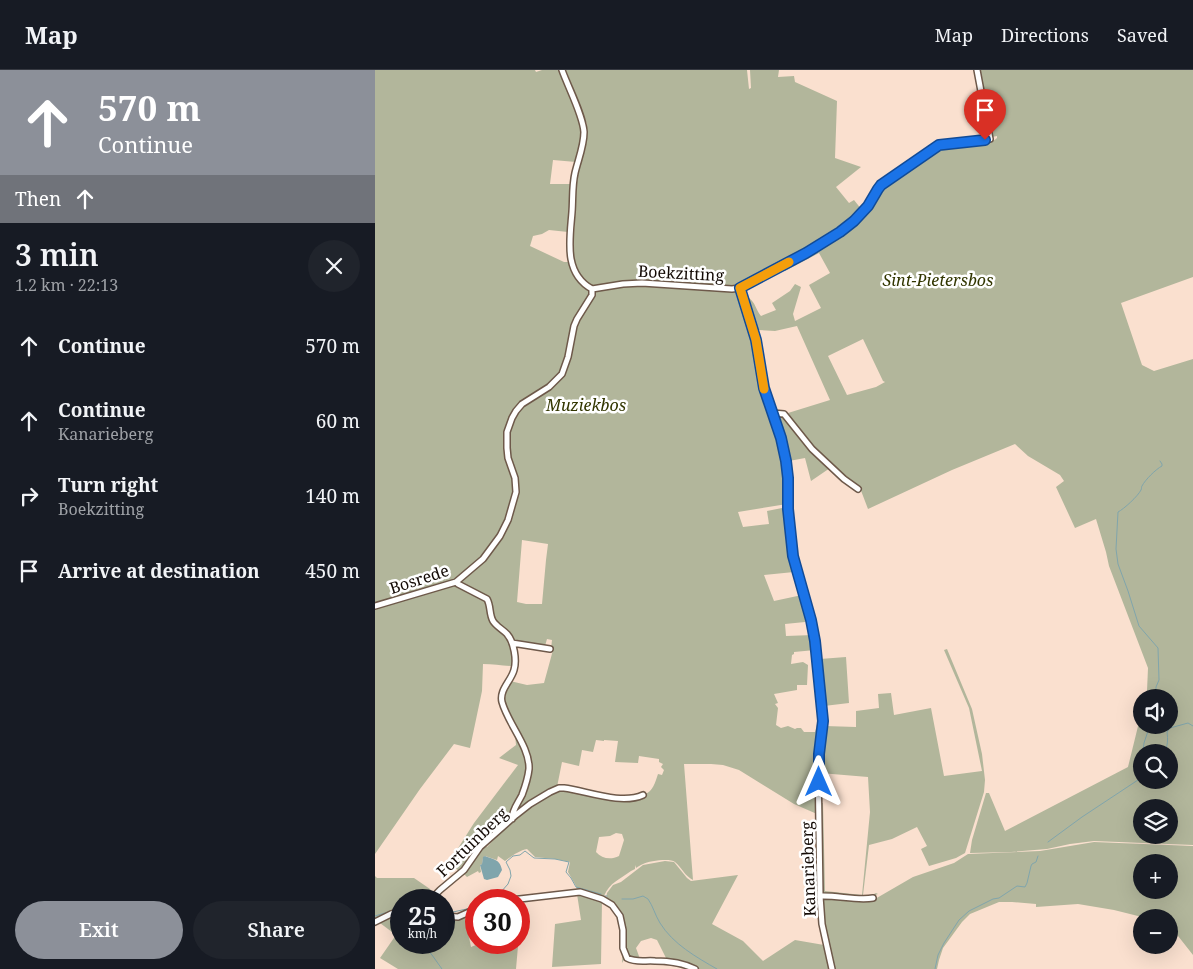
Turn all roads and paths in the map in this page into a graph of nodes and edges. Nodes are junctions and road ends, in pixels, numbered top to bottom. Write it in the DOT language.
graph roads {
  1 [pos="562,70"];
  2 [pos="977,70"];
  3 [pos="740,288"];
  4 [pos="592,289"];
  5 [pos="773,413"];
  6 [pos="858,489"];
  7 [pos="456,582"];
  8 [pos="375,606"];
  9 [pos="512,642"];
  10 [pos="549,649"];
  11 [pos="643,795"];
  12 [pos="512,819"];
  13 [pos="441,889"];
  14 [pos="820,896"];
  15 [pos="530,898"];
  16 [pos="873,898"];
  17 [pos="390,914"];
  18 [pos="375,922"];
  19 [pos="695,969"];
  20 [pos="832,969"];
  1 -- 4 [label="street"];
  2 -- 3 [label="street, Boekzitting"];
  3 -- 4 [label="street, Boekzitting"];
  3 -- 5 [label="street, Kanarieberg"];
  4 -- 7 [label="street, Bosrede"];
  5 -- 6 [label="street"];
  5 -- 14 [label="street, Kanarieberg"];
  7 -- 8 [label="street, Bosrede"];
  7 -- 9 [label="street"];
  9 -- 10 [label="street"];
  9 -- 12 [label="street"];
  11 -- 12 [label="street, Fortuinberg"];
  12 -- 13 [label="street, Fortuinberg"];
  14 -- 16 [label="street"];
  14 -- 20 [label="street, Kanarieberg"];
  15 -- 19 [label="street"];
  17 -- 18 [label="street"];
}
